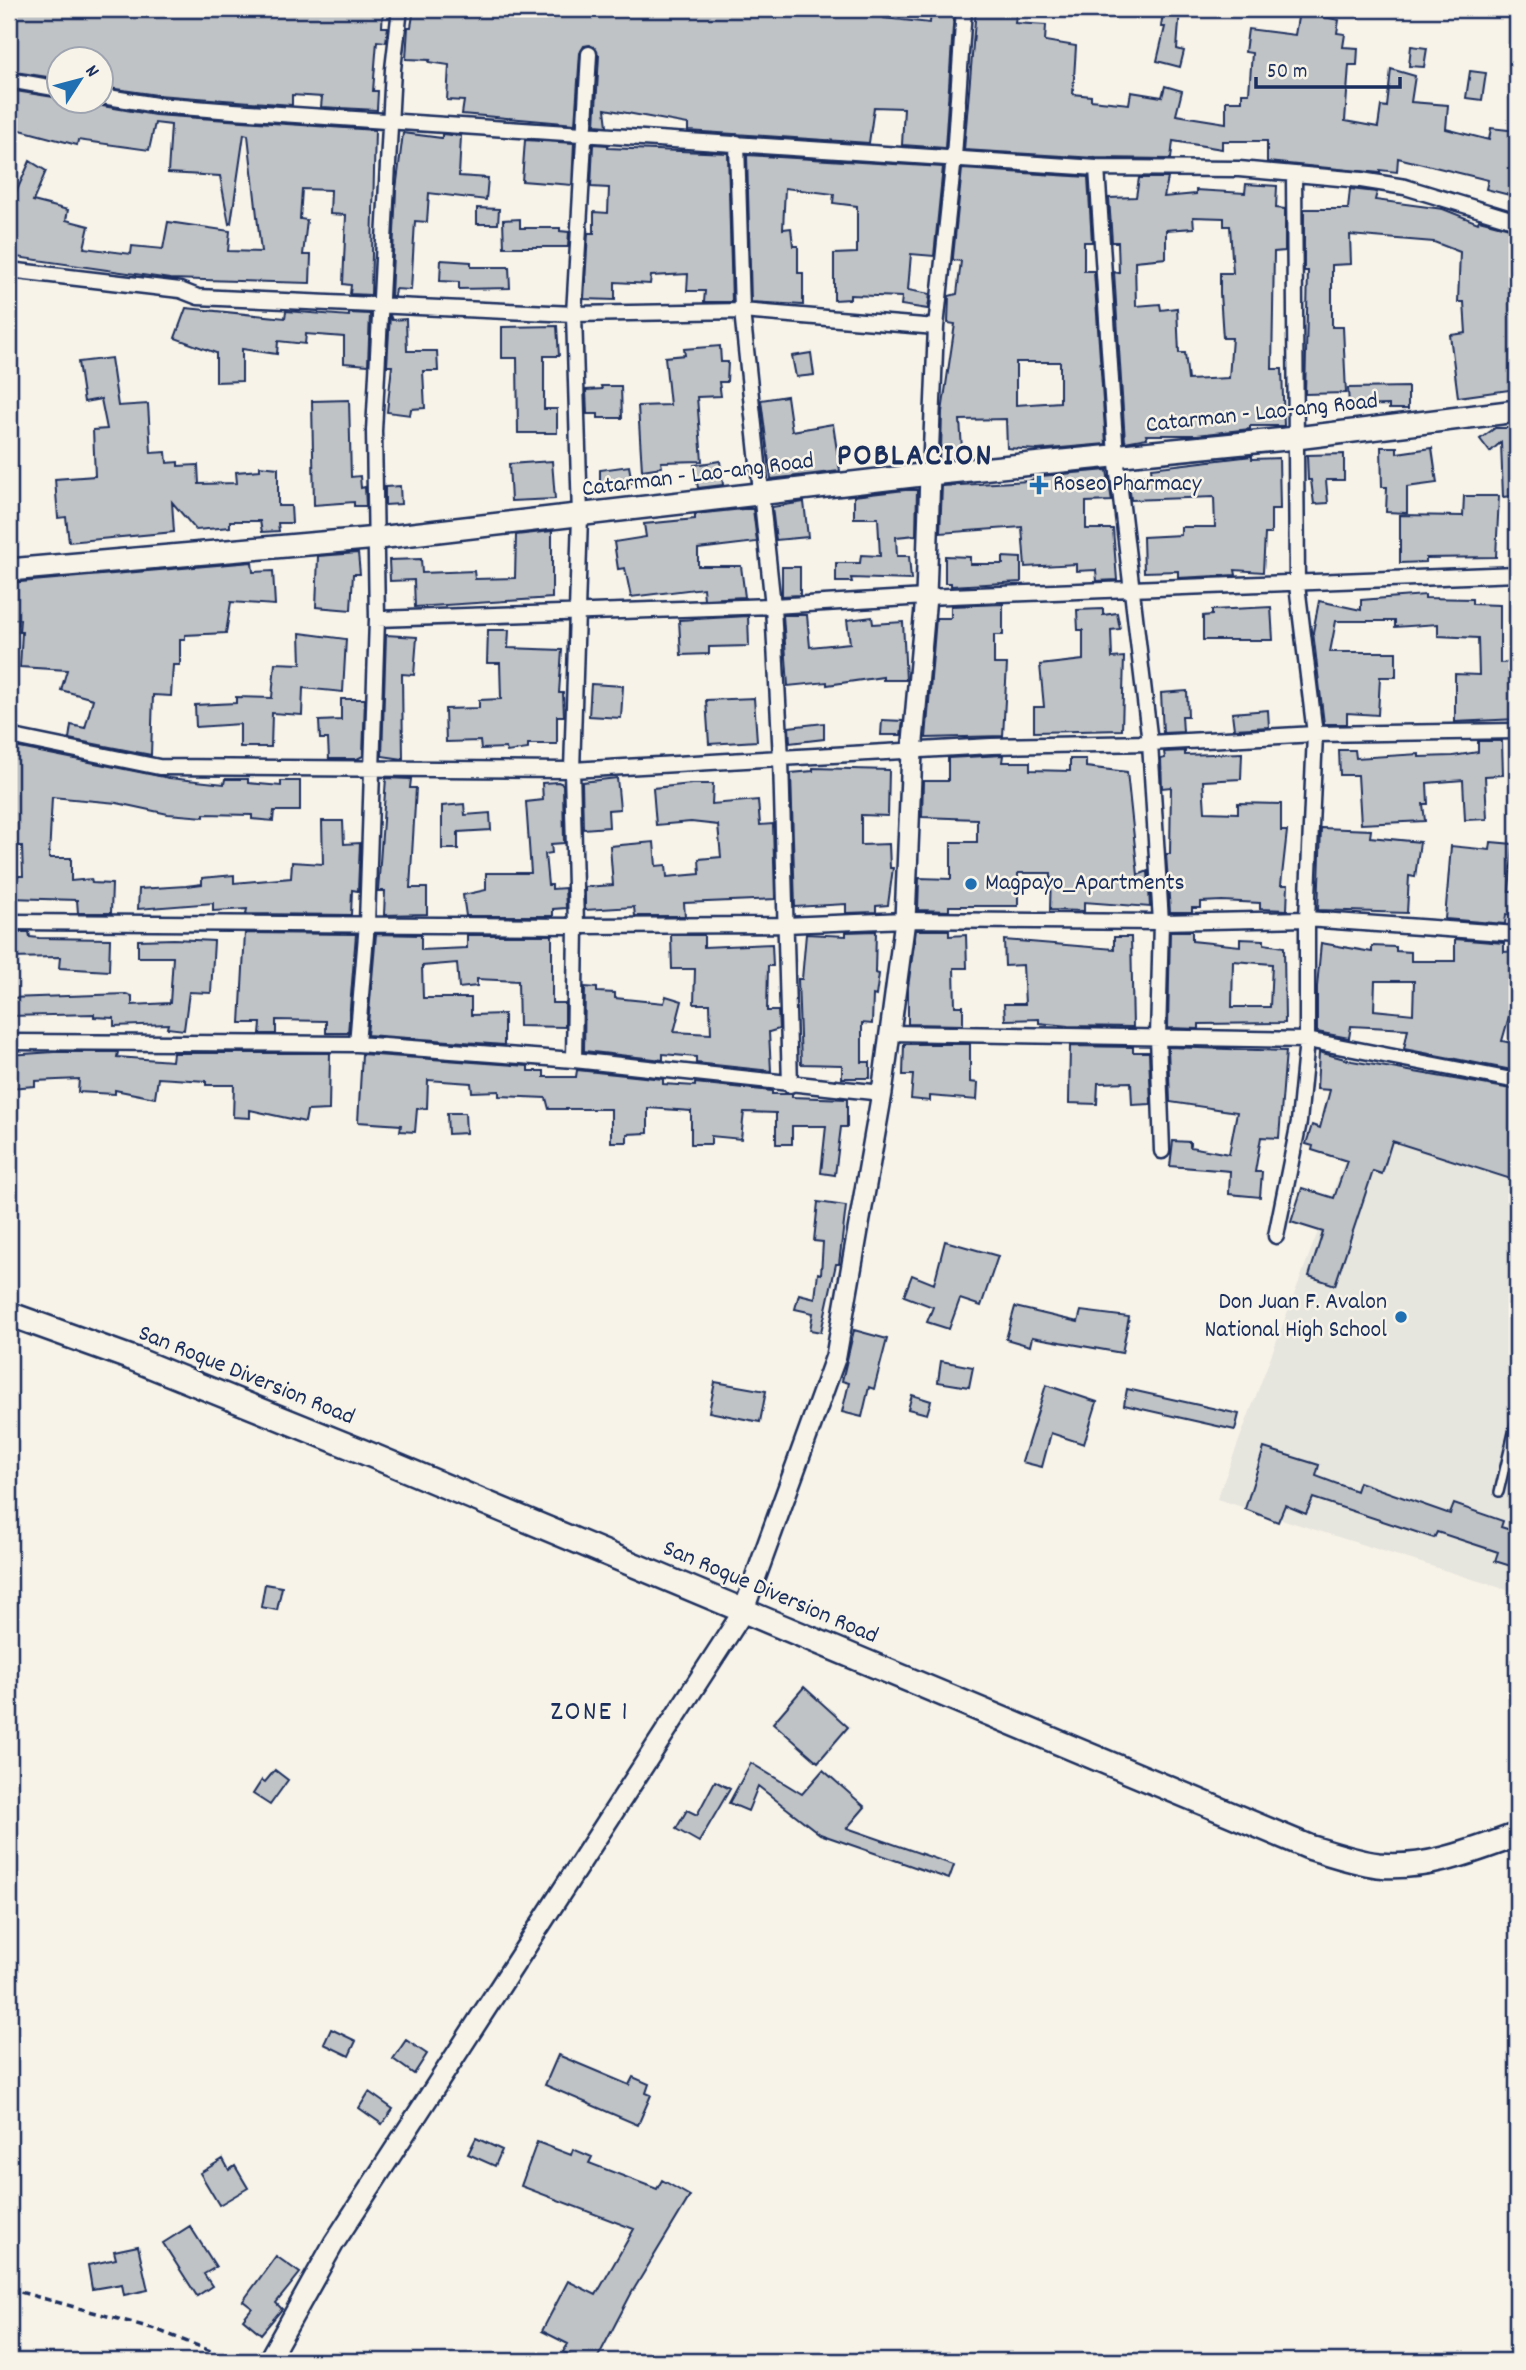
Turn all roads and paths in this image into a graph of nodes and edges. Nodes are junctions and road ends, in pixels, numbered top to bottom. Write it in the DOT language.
graph roads {
  1 [pos="400,9"];
  2 [pos="964,9"];
  3 [pos="589,54"];
  4 [pos="9,80"];
  5 [pos="46,87"];
  6 [pos="116,98"];
  7 [pos="390,121"];
  8 [pos="584,135"];
  9 [pos="737,144"];
  10 [pos="954,157"];
  11 [pos="1097,168"];
  12 [pos="1294,174"];
  13 [pos="1517,222"];
  14 [pos="9,270"];
  15 [pos="382,307"];
  16 [pos="742,311"];
  17 [pos="574,314"];
  18 [pos="936,327"];
  19 [pos="1517,411"];
  20 [pos="1296,438"];
  21 [pos="1116,456"];
  22 [pos="930,474"];
  23 [pos="761,495"];
  24 [pos="580,516"];
  25 [pos="378,538"];
  26 [pos="9,570"];
  27 [pos="1517,574"];
  28 [pos="1297,585"];
  29 [pos="1133,588"];
  30 [pos="926,597"];
  31 [pos="773,606"];
  32 [pos="579,610"];
  33 [pos="377,619"];
  34 [pos="1517,731"];
  35 [pos="1315,734"];
  36 [pos="9,736"];
  37 [pos="1150,743"];
  38 [pos="912,752"];
  39 [pos="781,759"];
  40 [pos="370,769"];
  41 [pos="572,770"];
  42 [pos="1307,919"];
  43 [pos="905,920"];
  44 [pos="9,922"];
  45 [pos="1161,922"];
  46 [pos="367,923"];
  47 [pos="785,925"];
  48 [pos="576,926"];
  49 [pos="1517,934"];
  50 [pos="890,1033"];
  51 [pos="1158,1037"];
  52 [pos="1307,1040"];
  53 [pos="9,1042"];
  54 [pos="356,1044"];
  55 [pos="573,1060"];
  56 [pos="1517,1081"];
  57 [pos="790,1085"];
  58 [pos="882,1093"];
  59 [pos="1162,1151"];
  60 [pos="1276,1236"];
  61 [pos="9,1314"];
  62 [pos="1517,1416"];
  63 [pos="1499,1492"];
  64 [pos="743,1612"];
  65 [pos="1517,1835"];
  66 [pos="9,2288"];
  67 [pos="236,2361"];
  68 [pos="268,2361"];
  1 -- 7 [label="street"];
  2 -- 10 [label="street"];
  3 -- 8 [label="street"];
  4 -- 5 [label="street"];
  6 -- 7 [label="street"];
  7 -- 8 [label="street"];
  7 -- 15 [label="street"];
  8 -- 9 [label="street"];
  8 -- 17 [label="street"];
  9 -- 10 [label="street"];
  9 -- 16 [label="street"];
  10 -- 11 [label="street"];
  10 -- 18 [label="street"];
  11 -- 12 [label="street"];
  11 -- 21 [label="street"];
  12 -- 13 [label="street"];
  12 -- 20 [label="street"];
  14 -- 15 [label="street"];
  15 -- 17 [label="street"];
  15 -- 25 [label="street"];
  16 -- 17 [label="street"];
  16 -- 18 [label="street"];
  16 -- 23 [label="street"];
  17 -- 24 [label="street"];
  18 -- 22 [label="street"];
  19 -- 20 [label="main road, Catarman - Lao-ang Road"];
  20 -- 21 [label="main road, Catarman - Lao-ang Road"];
  20 -- 28 [label="street"];
  21 -- 22 [label="main road, Catarman - Lao-ang Road"];
  21 -- 29 [label="street"];
  22 -- 23 [label="main road, Catarman - Lao-ang Road"];
  22 -- 30 [label="street"];
  23 -- 24 [label="main road, Catarman - Lao-ang Road"];
  23 -- 31 [label="street"];
  24 -- 25 [label="main road, Catarman - Lao-ang Road"];
  24 -- 32 [label="street"];
  25 -- 26 [label="main road, Catarman - Lao-ang Road"];
  25 -- 33 [label="street"];
  27 -- 28 [label="street"];
  28 -- 29 [label="street"];
  28 -- 35 [label="street"];
  29 -- 30 [label="street"];
  29 -- 37 [label="street"];
  30 -- 31 [label="street"];
  30 -- 38 [label="street"];
  31 -- 32 [label="street"];
  31 -- 39 [label="street"];
  32 -- 33 [label="street"];
  32 -- 41 [label="street"];
  33 -- 40 [label="street"];
  34 -- 35 [label="street"];
  35 -- 37 [label="street"];
  35 -- 42 [label="street"];
  36 -- 40 [label="street"];
  37 -- 38 [label="street"];
  37 -- 45 [label="street"];
  38 -- 39 [label="street"];
  38 -- 43 [label="street"];
  39 -- 41 [label="street"];
  39 -- 47 [label="street"];
  40 -- 41 [label="street"];
  40 -- 46 [label="street"];
  41 -- 48 [label="street"];
  42 -- 45 [label="street"];
  42 -- 49 [label="street"];
  42 -- 52 [label="street"];
  43 -- 45 [label="street"];
  43 -- 47 [label="street"];
  43 -- 50 [label="street"];
  44 -- 46 [label="street"];
  45 -- 51 [label="street"];
  46 -- 48 [label="street"];
  46 -- 54 [label="street"];
  47 -- 48 [label="street"];
  47 -- 57 [label="street"];
  48 -- 55 [label="street"];
  50 -- 51 [label="street"];
  50 -- 58 [label="street"];
  51 -- 52 [label="street"];
  51 -- 59 [label="street"];
  52 -- 56 [label="street"];
  52 -- 60 [label="street"];
  53 -- 54 [label="street"];
  54 -- 55 [label="street"];
  55 -- 57 [label="street"];
  57 -- 58 [label="street"];
  58 -- 64 [label="street"];
  61 -- 64 [label="main road, San Roque Diversion Road"];
  62 -- 63 [label="lane"];
  64 -- 65 [label="main road, San Roque Diversion Road"];
  64 -- 68 [label="street"];
  66 -- 67 [label="path"];
}
